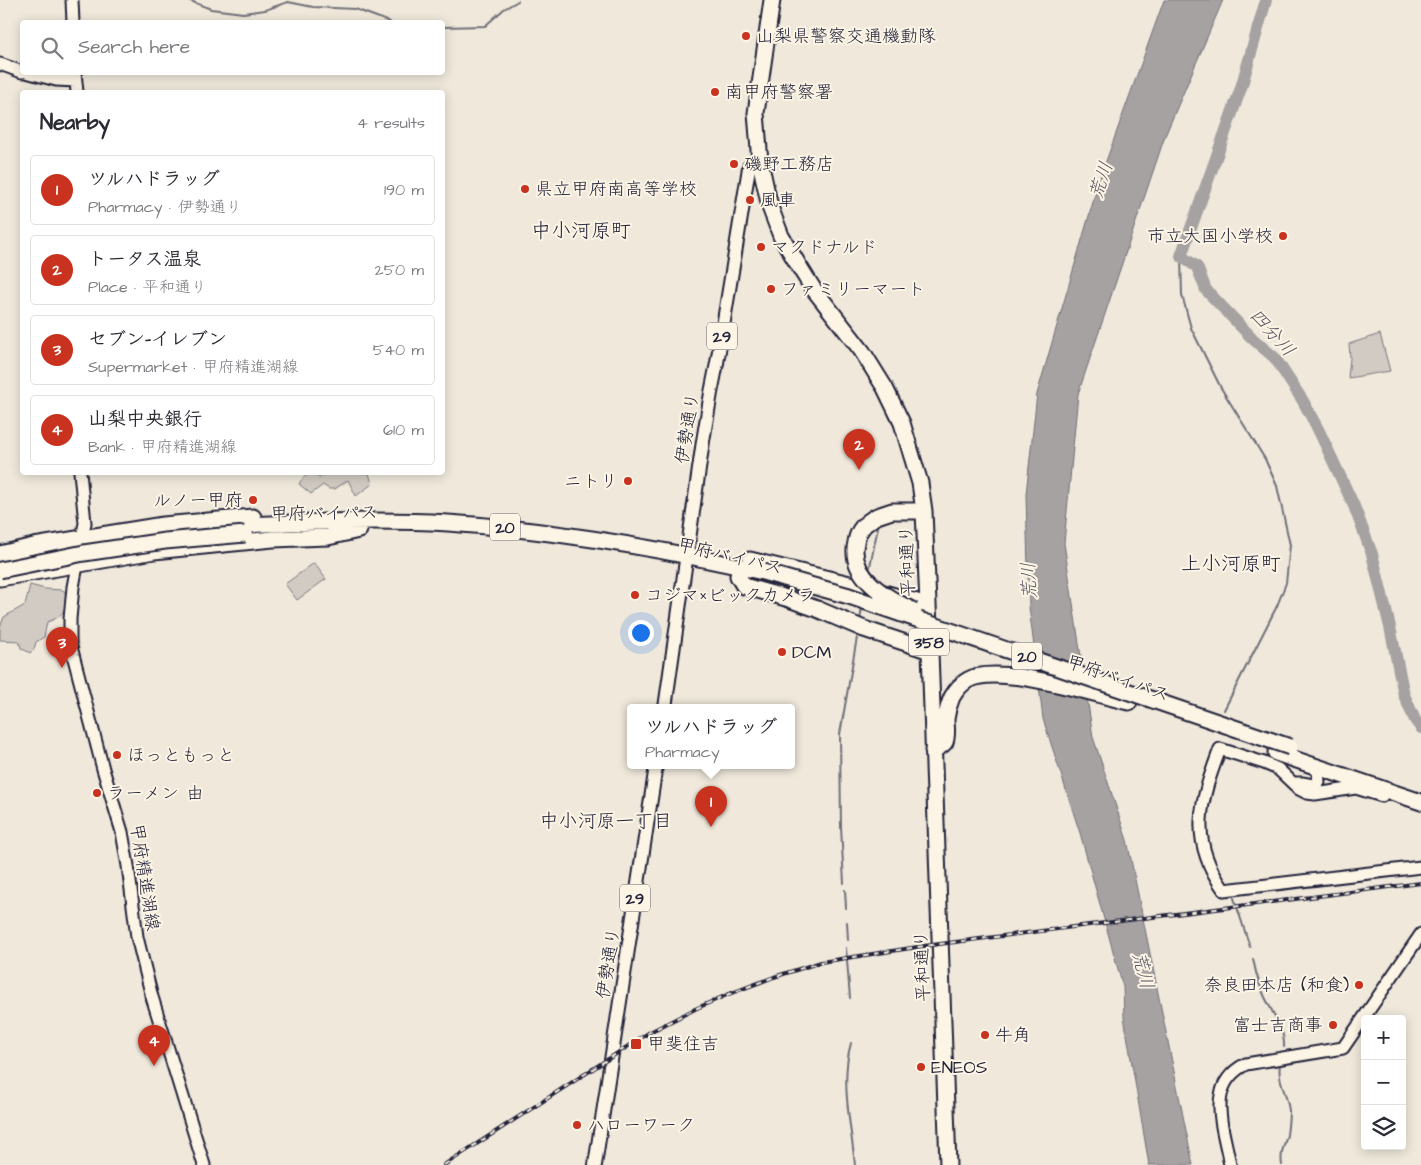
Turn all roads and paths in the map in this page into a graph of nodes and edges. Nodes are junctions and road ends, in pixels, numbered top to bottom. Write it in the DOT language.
graph roads {
  1 [pos="72,0"];
  2 [pos="772,0"];
  3 [pos="73,20"];
  4 [pos="0,64"];
  5 [pos="20,71"];
  6 [pos="36,75"];
  7 [pos="76,82"];
  8 [pos="760,162"];
  9 [pos="80,475"];
  10 [pos="924,510"];
  11 [pos="353,525"];
  12 [pos="244,529"];
  13 [pos="82,537"];
  14 [pos="0,554"];
  15 [pos="690,558"];
  16 [pos="0,561"];
  17 [pos="78,563"];
  18 [pos="0,570"];
  19 [pos="738,576"];
  20 [pos="761,577"];
  21 [pos="0,578"];
  22 [pos="928,605"];
  23 [pos="1008,650"];
  24 [pos="930,651"];
  25 [pos="1129,702"];
  26 [pos="666,704"];
  27 [pos="933,750"];
  28 [pos="1283,750"];
  29 [pos="1314,766"];
  30 [pos="656,769"];
  31 [pos="1293,783"];
  32 [pos="1420,798"];
  33 [pos="1421,867"];
  34 [pos="1421,934"];
  35 [pos="204,1165"];
  36 [pos="595,1165"];
  37 [pos="948,1165"];
  38 [pos="1230,1165"];
  1 -- 3 [label="street"];
  2 -- 8 [label="highway, 平和通り / 358"];
  4 -- 5 [label="street"];
  6 -- 7 [label="street"];
  8 -- 10 [label="highway, 平和通り / 358"];
  8 -- 15 [label="main road, 伊勢通り / 29"];
  9 -- 13 [label="street, 甲府精進湖線"];
  10 -- 22 [label="highway, 平和通り / 358"];
  10 -- 23 [label="highway, bridge"];
  11 -- 12 [label="highway, 甲府バイパス / 20"];
  11 -- 13 [label="highway"];
  11 -- 15 [label="highway, 甲府バイパス / 20"];
  11 -- 17 [label="highway"];
  12 -- 16 [label="highway, 甲府バイパス / 20"];
  12 -- 18 [label="highway, 甲府バイパス / 20, bridge"];
  13 -- 14 [label="highway"];
  13 -- 17 [label="street, 甲府精進湖線"];
  15 -- 19 [label="highway, 甲府バイパス / 20"];
  15 -- 20 [label="highway, 甲府バイパス / 20"];
  15 -- 22 [label="highway"];
  15 -- 26 [label="main road, 伊勢通り / 29"];
  17 -- 21 [label="highway"];
  17 -- 35 [label="street, 甲府精進湖線"];
  19 -- 20 [label="highway, 甲府バイパス / 20"];
  19 -- 24 [label="highway"];
  20 -- 23 [label="highway, 甲府バイパス / 20, bridge"];
  20 -- 25 [label="highway, 甲府バイパス / 20"];
  22 -- 24 [label="highway, 平和通り / 358"];
  23 -- 28 [label="highway, 甲府バイパス / 20, bridge"];
  24 -- 27 [label="highway, 平和通り / 358"];
  25 -- 27 [label="highway"];
  25 -- 28 [label="highway, 甲府バイパス / 20"];
  27 -- 37 [label="highway, 平和通り / 358"];
  28 -- 29 [label="highway, 甲府バイパス / 20"];
  28 -- 32 [label="highway, 甲府バイパス / 20"];
  29 -- 31 [label="street"];
  29 -- 32 [label="highway, 甲府バイパス / 20"];
  30 -- 36 [label="main road, 伊勢通り / 29"];
  31 -- 32 [label="street"];
  31 -- 33 [label="street"];
  34 -- 38 [label="street"];
}
